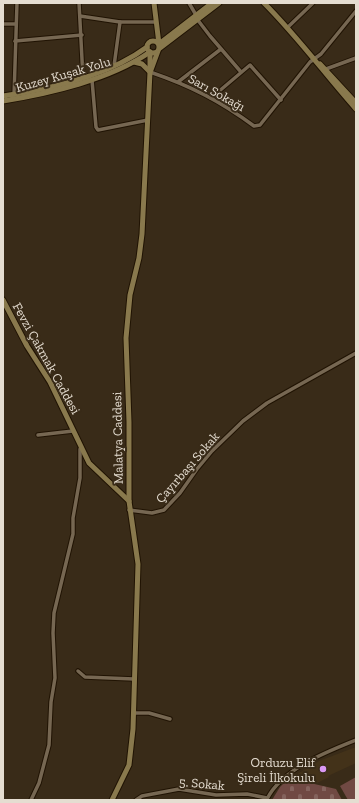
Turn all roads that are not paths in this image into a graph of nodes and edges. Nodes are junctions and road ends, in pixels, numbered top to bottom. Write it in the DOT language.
graph roads {
  1 [pos="17,3"];
  2 [pos="80,3"];
  3 [pos="154,3"];
  4 [pos="189,3"];
  5 [pos="212,3"];
  6 [pos="219,3"];
  7 [pos="264,3"];
  8 [pos="313,3"];
  9 [pos="356,11"];
  10 [pos="80,16"];
  11 [pos="196,17"];
  12 [pos="120,22"];
  13 [pos="156,22"];
  14 [pos="3,24"];
  15 [pos="16,24"];
  16 [pos="288,27"];
  17 [pos="82,35"];
  18 [pos="158,36"];
  19 [pos="165,39"];
  20 [pos="15,41"];
  21 [pos="152,41"];
  22 [pos="147,47"];
  23 [pos="159,48"];
  24 [pos="221,49"];
  25 [pos="150,52"];
  26 [pos="356,58"];
  27 [pos="313,59"];
  28 [pos="134,62"];
  29 [pos="114,66"];
  30 [pos="326,69"];
  31 [pos="150,72"];
  32 [pos="241,72"];
  33 [pos="83,78"];
  34 [pos="92,80"];
  35 [pos="178,82"];
  36 [pos="3,96"];
  37 [pos="14,97"];
  38 [pos="211,98"];
  39 [pos="281,100"];
  40 [pos="3,101"];
  41 [pos="356,103"];
  42 [pos="356,109"];
  43 [pos="148,120"];
  44 [pos="3,300"];
  45 [pos="356,353"];
  46 [pos="73,431"];
  47 [pos="38,435"];
  48 [pos="80,449"];
  49 [pos="128,501"];
  50 [pos="129,510"];
  51 [pos="78,671"];
  52 [pos="134,679"];
  53 [pos="134,713"];
  54 [pos="170,719"];
  55 [pos="356,740"];
  56 [pos="267,799"];
  57 [pos="31,800"];
  58 [pos="112,800"];
  59 [pos="136,800"];
  1 -- 15 [label="street"];
  2 -- 10 [label="street"];
  3 -- 13 [label="street"];
  4 -- 11 [label="street"];
  5 -- 11 [label="street"];
  6 -- 11 [label="street"];
  7 -- 16 [label="street"];
  8 -- 16 [label="street"];
  9 -- 27 [label="street, Sarı Sokağı"];
  10 -- 12 [label="street"];
  10 -- 17 [label="street"];
  11 -- 19 [label="street"];
  11 -- 23 [label="street"];
  11 -- 24 [label="street"];
  12 -- 13 [label="street"];
  12 -- 29 [label="street"];
  13 -- 18 [label="street"];
  13 -- 21 [label="street"];
  14 -- 15 [label="street"];
  15 -- 20 [label="street"];
  16 -- 27 [label="street"];
  17 -- 20 [label="street"];
  17 -- 33 [label="street"];
  18 -- 19 [label="street"];
  18 -- 23 [label="street"];
  19 -- 23 [label="street"];
  20 -- 37 [label="street"];
  21 -- 22 [label="street"];
  21 -- 23 [label="street"];
  22 -- 25 [label="street"];
  22 -- 29 [label="street, Kuzey Kuşak Yolu"];
  23 -- 25 [label="street"];
  23 -- 31 [label="street"];
  24 -- 32 [label="street"];
  24 -- 35 [label="street"];
  25 -- 28 [label="street, Kuzey Kuşak Yolu"];
  25 -- 31 [label="street, Malatya Caddesi"];
  26 -- 30 [label="street"];
  27 -- 30 [label="street"];
  27 -- 39 [label="street, Sarı Sokağı"];
  27 -- 42 [label="street"];
  28 -- 31 [label="street"];
  28 -- 34 [label="street, Kuzey Kuşak Yolu"];
  29 -- 33 [label="street, Kuzey Kuşak Yolu"];
  30 -- 41 [label="street"];
  31 -- 35 [label="street, Sarı Sokağı"];
  31 -- 43 [label="street, Malatya Caddesi"];
  32 -- 38 [label="street"];
  32 -- 39 [label="street"];
  33 -- 37 [label="street, Kuzey Kuşak Yolu"];
  34 -- 37 [label="street, Kuzey Kuşak Yolu"];
  34 -- 43 [label="street"];
  35 -- 38 [label="street, Sarı Sokağı"];
  36 -- 37 [label="street, Kuzey Kuşak Yolu"];
  37 -- 40 [label="street, Kuzey Kuşak Yolu"];
  38 -- 39 [label="street, Sarı Sokağı"];
  43 -- 49 [label="street, Malatya Caddesi"];
  44 -- 46 [label="street, Fevzi Çakmak Caddesi"];
  45 -- 50 [label="street, Çayırbaşı Sokak"];
  46 -- 47 [label="street"];
  46 -- 48 [label="street, Fevzi Çakmak Caddesi"];
  48 -- 49 [label="street, Fevzi Çakmak Caddesi"];
  48 -- 57 [label="street"];
  49 -- 50 [label="street, Malatya Caddesi"];
  50 -- 52 [label="street, Malatya Caddesi"];
  51 -- 52 [label="street"];
  52 -- 53 [label="street, Malatya Caddesi"];
  53 -- 54 [label="street"];
  53 -- 58 [label="street, Malatya Caddesi"];
  55 -- 56 [label="street"];
  56 -- 59 [label="street, 5. Sokak"];
}
